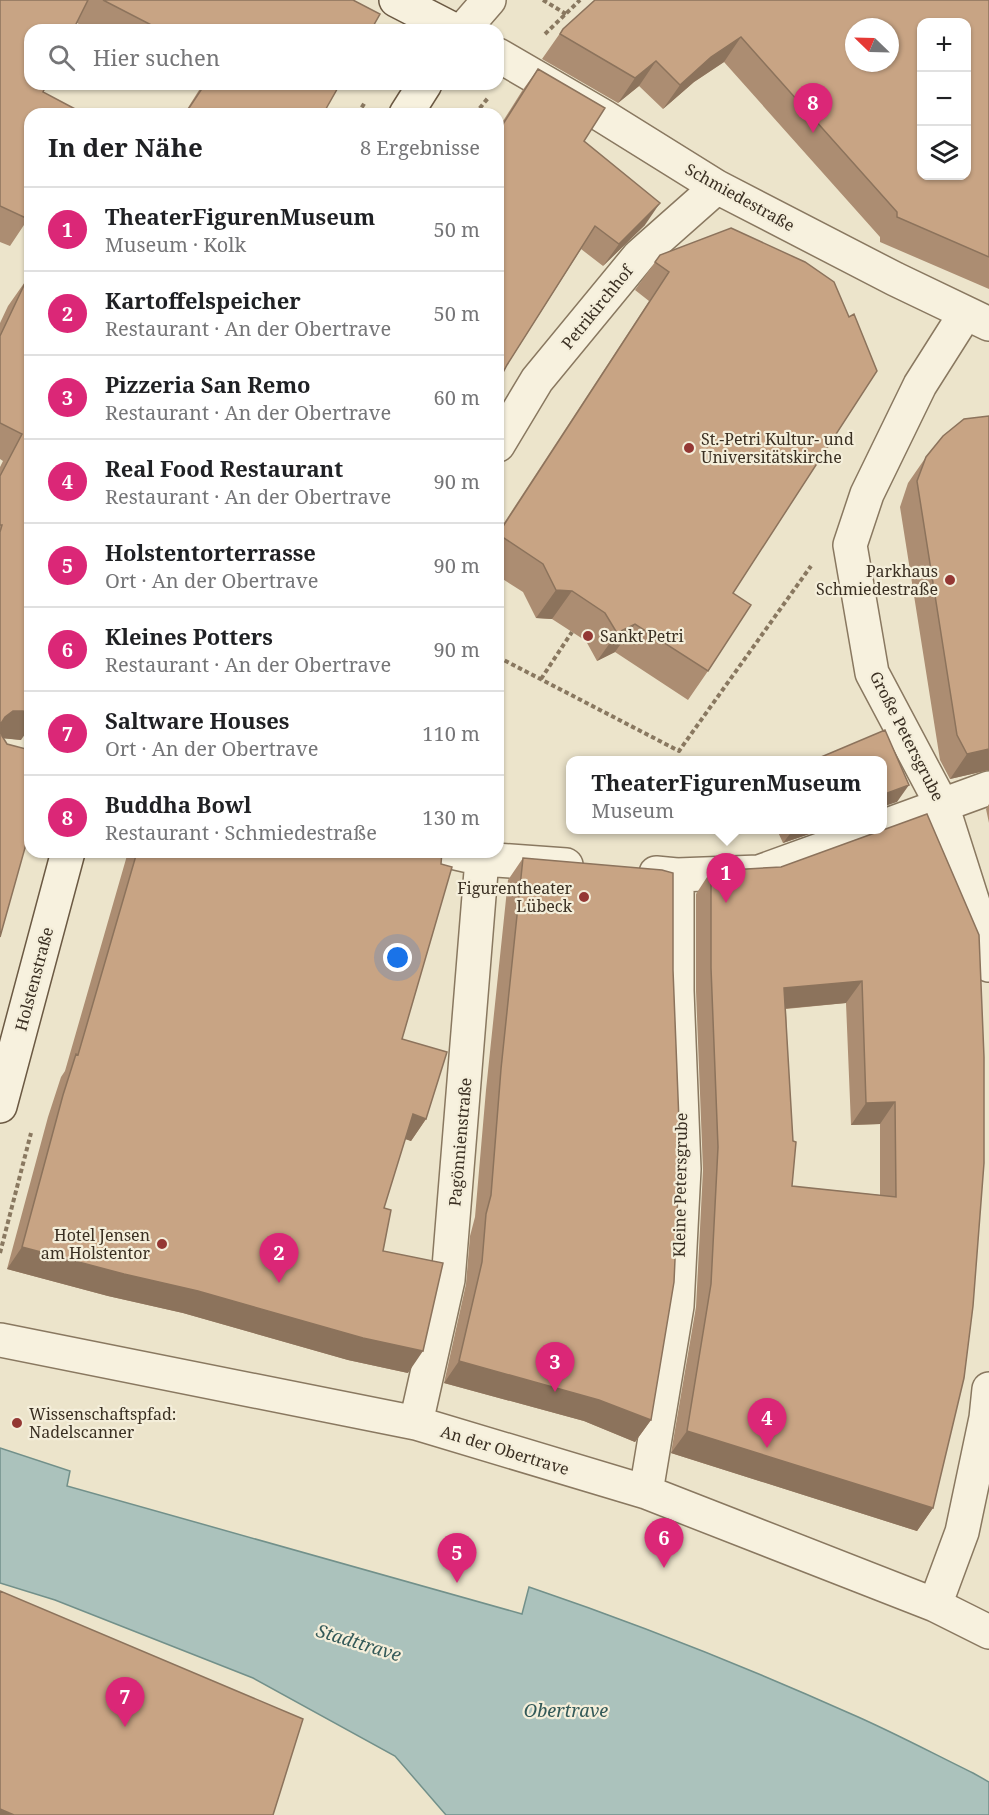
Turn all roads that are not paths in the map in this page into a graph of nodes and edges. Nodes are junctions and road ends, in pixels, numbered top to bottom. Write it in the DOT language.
graph roads {
  1 [pos="396,0"];
  2 [pos="489,0"];
  3 [pos="442,24"];
  4 [pos="468,24"];
  5 [pos="504,58"];
  6 [pos="421,90"];
  7 [pos="410,108"];
  8 [pos="717,187"];
  9 [pos="977,319"];
  10 [pos="504,435"];
  11 [pos="989,788"];
  12 [pos="942,805"];
  13 [pos="887,825"];
  14 [pos="864,834"];
  15 [pos="66,858"];
  16 [pos="467,858"];
  17 [pos="497,858"];
  18 [pos="596,868"];
  19 [pos="630,871"];
  20 [pos="677,875"];
  21 [pos="989,965"];
  22 [pos="0,1107"];
  23 [pos="0,1340"];
  24 [pos="989,1389"];
  25 [pos="416,1423"];
  26 [pos="646,1492"];
  27 [pos="935,1605"];
  28 [pos="989,1632"];
  1 -- 3 [label="street"];
  2 -- 4 [label="street"];
  5 -- 8 [label="street, Schmiedestraße"];
  6 -- 7 [label="street"];
  8 -- 9 [label="street, Schmiedestraße"];
  8 -- 10 [label="street, Petrikirchhof"];
  9 -- 12 [label="street, Große Petersgrube"];
  11 -- 12 [label="street"];
  12 -- 13 [label="street"];
  12 -- 21 [label="street, Große Petersgrube"];
  14 -- 20 [label="street"];
  15 -- 22 [label="street, Holstenstraße"];
  16 -- 25 [label="street, Pagönnienstraße"];
  17 -- 18 [label="street"];
  19 -- 20 [label="street"];
  20 -- 26 [label="street, Kleine Petersgrube"];
  23 -- 25 [label="street, An der Obertrave"];
  24 -- 27 [label="street"];
  25 -- 26 [label="street, An der Obertrave"];
  26 -- 27 [label="street, An der Obertrave"];
  27 -- 28 [label="street, An der Obertrave"];
}
